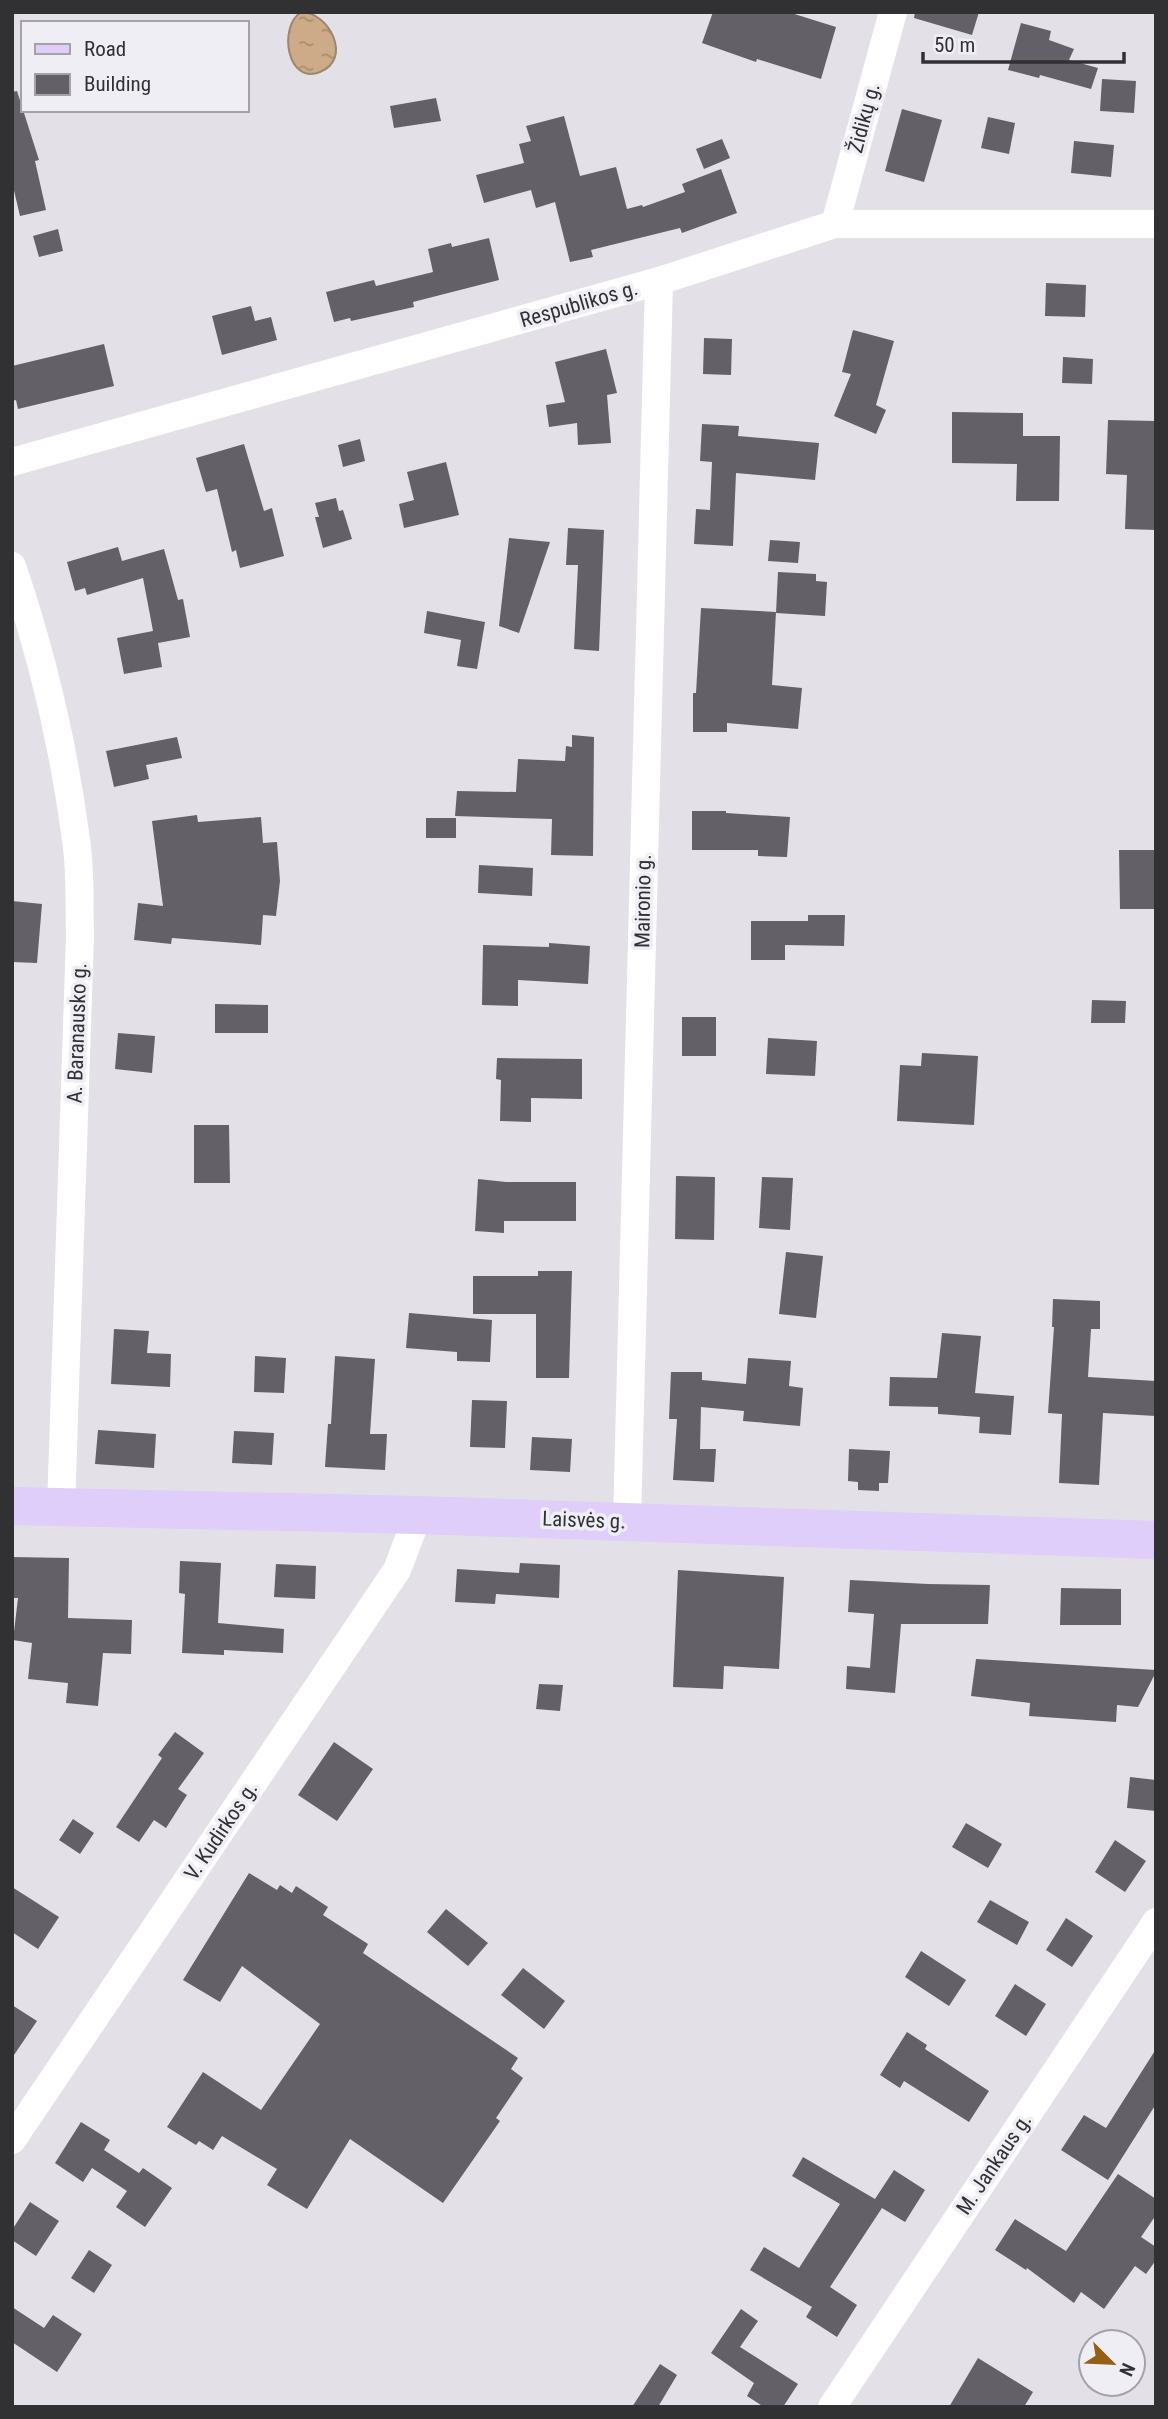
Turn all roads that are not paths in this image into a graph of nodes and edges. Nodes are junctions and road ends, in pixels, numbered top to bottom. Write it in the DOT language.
graph roads {
  1 [pos="892,12"];
  2 [pos="835,224"];
  3 [pos="1156,224"];
  4 [pos="659,281"];
  5 [pos="12,462"];
  6 [pos="12,566"];
  7 [pos="12,1506"];
  8 [pos="61,1508"];
  9 [pos="418,1515"];
  10 [pos="627,1522"];
  11 [pos="1156,1539"];
  12 [pos="1156,1922"];
  13 [pos="12,2140"];
  14 [pos="832,2407"];
  1 -- 2 [label="street, Židikų g."];
  2 -- 3 [label="street, Respublikos g."];
  2 -- 4 [label="street, Respublikos g."];
  4 -- 5 [label="street, Respublikos g."];
  4 -- 10 [label="street, Maironio g."];
  6 -- 8 [label="street, A. Baranausko g."];
  7 -- 8 [label="main road, Laisvės g."];
  8 -- 9 [label="main road, Laisvės g."];
  9 -- 10 [label="main road, Laisvės g."];
  9 -- 13 [label="street, V. Kudirkos g."];
  10 -- 11 [label="main road, Laisvės g."];
  12 -- 14 [label="street, M. Jankaus g."];
}
